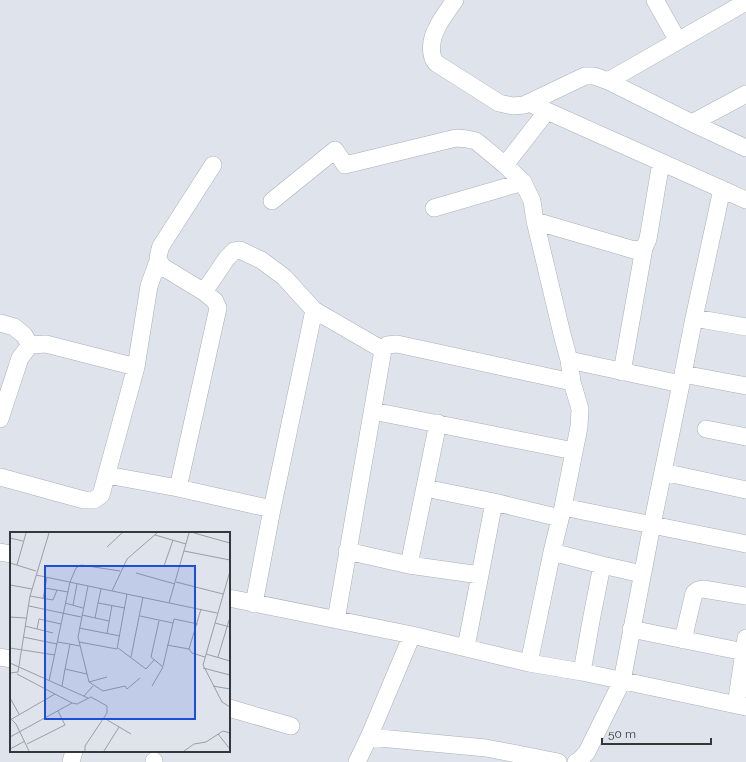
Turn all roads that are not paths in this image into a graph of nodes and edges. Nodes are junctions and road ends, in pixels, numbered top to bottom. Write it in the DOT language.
graph roads {
  1 [pos="655,0"];
  2 [pos="449,2"];
  3 [pos="746,2"];
  4 [pos="678,41"];
  5 [pos="608,81"];
  6 [pos="746,94"];
  7 [pos="529,103"];
  8 [pos="548,111"];
  9 [pos="692,123"];
  10 [pos="746,148"];
  11 [pos="661,162"];
  12 [pos="212,165"];
  13 [pos="505,166"];
  14 [pos="523,182"];
  15 [pos="722,190"];
  16 [pos="746,200"];
  17 [pos="272,201"];
  18 [pos="434,208"];
  19 [pos="535,220"];
  20 [pos="644,248"];
  21 [pos="158,260"];
  22 [pos="204,292"];
  23 [pos="314,310"];
  24 [pos="694,318"];
  25 [pos="0,323"];
  26 [pos="746,327"];
  27 [pos="30,345"];
  28 [pos="383,350"];
  29 [pos="569,360"];
  30 [pos="136,367"];
  31 [pos="622,372"];
  32 [pos="682,379"];
  33 [pos="572,382"];
  34 [pos="746,386"];
  35 [pos="373,411"];
  36 [pos="0,419"];
  37 [pos="438,423"];
  38 [pos="706,429"];
  39 [pos="746,437"];
  40 [pos="574,451"];
  41 [pos="663,472"];
  42 [pos="107,475"];
  43 [pos="0,477"];
  44 [pos="178,488"];
  45 [pos="425,488"];
  46 [pos="746,490"];
  47 [pos="494,502"];
  48 [pos="272,509"];
  49 [pos="562,512"];
  50 [pos="652,525"];
  51 [pos="746,544"];
  52 [pos="347,551"];
  53 [pos="0,552"];
  54 [pos="552,552"];
  55 [pos="10,554"];
  56 [pos="410,565"];
  57 [pos="602,565"];
  58 [pos="642,574"];
  59 [pos="480,575"];
  60 [pos="746,596"];
  61 [pos="230,598"];
  62 [pos="254,604"];
  63 [pos="336,620"];
  64 [pos="631,629"];
  65 [pos="412,635"];
  66 [pos="683,640"];
  67 [pos="745,645"];
  68 [pos="466,647"];
  69 [pos="0,657"];
  70 [pos="10,659"];
  71 [pos="529,662"];
  72 [pos="582,672"];
  73 [pos="622,681"];
  74 [pos="741,706"];
  75 [pos="230,708"];
  76 [pos="291,726"];
  77 [pos="369,737"];
  78 [pos="74,752"];
  79 [pos="71,762"];
  80 [pos="357,762"];
  81 [pos="558,762"];
  82 [pos="576,762"];
  1 -- 4 [label="street"];
  2 -- 7 [label="street"];
  3 -- 4 [label="street"];
  4 -- 5 [label="street"];
  5 -- 7 [label="street"];
  5 -- 9 [label="street"];
  6 -- 9 [label="street"];
  7 -- 8 [label="street"];
  8 -- 11 [label="street"];
  8 -- 13 [label="street"];
  9 -- 10 [label="street"];
  11 -- 15 [label="street"];
  11 -- 20 [label="street"];
  12 -- 21 [label="street"];
  13 -- 14 [label="street"];
  13 -- 17 [label="street"];
  14 -- 18 [label="street"];
  14 -- 19 [label="street"];
  15 -- 16 [label="street"];
  15 -- 24 [label="street"];
  19 -- 20 [label="street"];
  19 -- 29 [label="street"];
  20 -- 31 [label="street"];
  21 -- 22 [label="street"];
  21 -- 30 [label="street"];
  22 -- 23 [label="street"];
  22 -- 44 [label="street"];
  23 -- 28 [label="street"];
  23 -- 48 [label="street"];
  24 -- 26 [label="street"];
  24 -- 32 [label="street"];
  25 -- 27 [label="street"];
  27 -- 30 [label="street"];
  27 -- 36 [label="street"];
  28 -- 33 [label="street"];
  28 -- 35 [label="street"];
  29 -- 31 [label="street"];
  29 -- 33 [label="street"];
  30 -- 42 [label="street"];
  31 -- 32 [label="street"];
  32 -- 34 [label="street"];
  32 -- 41 [label="street"];
  33 -- 40 [label="street"];
  35 -- 37 [label="street"];
  35 -- 52 [label="street"];
  37 -- 40 [label="street"];
  37 -- 45 [label="street"];
  38 -- 39 [label="street"];
  40 -- 49 [label="street"];
  41 -- 46 [label="street"];
  41 -- 50 [label="street"];
  42 -- 43 [label="street"];
  42 -- 44 [label="street"];
  44 -- 48 [label="street"];
  45 -- 47 [label="street"];
  45 -- 56 [label="street"];
  47 -- 49 [label="street"];
  47 -- 59 [label="street"];
  48 -- 62 [label="street"];
  49 -- 50 [label="street"];
  49 -- 54 [label="street"];
  50 -- 51 [label="street"];
  50 -- 58 [label="street"];
  52 -- 56 [label="street"];
  52 -- 63 [label="street"];
  53 -- 55 [label="street"];
  54 -- 57 [label="street"];
  54 -- 71 [label="street"];
  56 -- 59 [label="street"];
  57 -- 58 [label="street"];
  57 -- 72 [label="street"];
  58 -- 64 [label="street"];
  59 -- 68 [label="street"];
  60 -- 66 [label="street"];
  61 -- 62 [label="street"];
  62 -- 63 [label="street"];
  63 -- 65 [label="street"];
  64 -- 66 [label="street"];
  64 -- 73 [label="street"];
  65 -- 68 [label="street"];
  65 -- 77 [label="street"];
  66 -- 67 [label="street"];
  67 -- 74 [label="street"];
  68 -- 71 [label="street"];
  69 -- 70 [label="street"];
  71 -- 72 [label="street"];
  72 -- 73 [label="street"];
  73 -- 74 [label="street"];
  73 -- 82 [label="street"];
  75 -- 76 [label="street"];
  77 -- 80 [label="street"];
  77 -- 81 [label="street"];
  78 -- 79 [label="street"];
}
